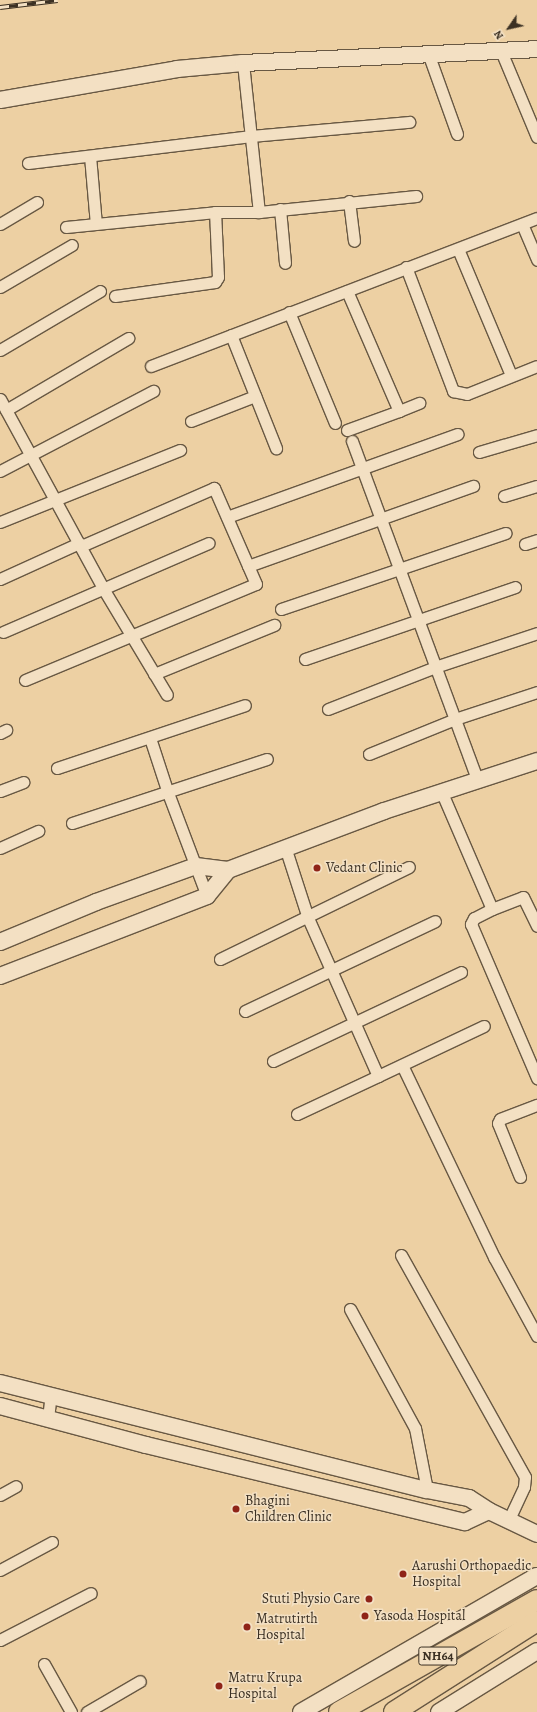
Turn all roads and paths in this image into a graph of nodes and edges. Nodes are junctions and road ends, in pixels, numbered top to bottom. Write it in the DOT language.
graph roads {
  1 [pos="537,49"];
  2 [pos="501,51"];
  3 [pos="428,53"];
  4 [pos="242,63"];
  5 [pos="0,100"];
  6 [pos="408,122"];
  7 [pos="457,134"];
  8 [pos="251,136"];
  9 [pos="537,137"];
  10 [pos="90,156"];
  11 [pos="28,163"];
  12 [pos="416,196"];
  13 [pos="349,201"];
  14 [pos="37,202"];
  15 [pos="280,209"];
  16 [pos="214,212"];
  17 [pos="259,212"];
  18 [pos="537,218"];
  19 [pos="0,224"];
  20 [pos="96,224"];
  21 [pos="522,224"];
  22 [pos="66,227"];
  23 [pos="354,241"];
  24 [pos="72,245"];
  25 [pos="458,249"];
  26 [pos="537,260"];
  27 [pos="285,263"];
  28 [pos="406,267"];
  29 [pos="0,288"];
  30 [pos="100,291"];
  31 [pos="347,291"];
  32 [pos="115,296"];
  33 [pos="289,312"];
  34 [pos="231,335"];
  35 [pos="128,338"];
  36 [pos="0,350"];
  37 [pos="151,366"];
  38 [pos="537,366"];
  39 [pos="511,375"];
  40 [pos="153,391"];
  41 [pos="255,396"];
  42 [pos="418,403"];
  43 [pos="2,405"];
  44 [pos="399,411"];
  45 [pos="191,421"];
  46 [pos="334,423"];
  47 [pos="347,430"];
  48 [pos="457,434"];
  49 [pos="537,435"];
  50 [pos="352,441"];
  51 [pos="276,448"];
  52 [pos="180,450"];
  53 [pos="479,452"];
  54 [pos="30,455"];
  55 [pos="362,467"];
  56 [pos="0,471"];
  57 [pos="473,486"];
  58 [pos="537,486"];
  59 [pos="504,496"];
  60 [pos="55,499"];
  61 [pos="227,517"];
  62 [pos="382,519"];
  63 [pos="0,522"];
  64 [pos="506,533"];
  65 [pos="537,540"];
  66 [pos="208,542"];
  67 [pos="525,544"];
  68 [pos="80,545"];
  69 [pos="248,566"];
  70 [pos="400,570"];
  71 [pos="0,579"];
  72 [pos="515,587"];
  73 [pos="104,590"];
  74 [pos="281,609"];
  75 [pos="418,620"];
  76 [pos="274,625"];
  77 [pos="3,632"];
  78 [pos="537,633"];
  79 [pos="131,634"];
  80 [pos="304,659"];
  81 [pos="435,667"];
  82 [pos="154,674"];
  83 [pos="25,680"];
  84 [pos="537,692"];
  85 [pos="167,695"];
  86 [pos="245,705"];
  87 [pos="328,709"];
  88 [pos="455,719"];
  89 [pos="150,738"];
  90 [pos="368,754"];
  91 [pos="267,760"];
  92 [pos="537,761"];
  93 [pos="57,768"];
  94 [pos="478,781"];
  95 [pos="23,782"];
  96 [pos="0,792"];
  97 [pos="442,792"];
  98 [pos="168,793"];
  99 [pos="72,823"];
  100 [pos="38,831"];
  101 [pos="0,848"];
  102 [pos="286,850"];
  103 [pos="196,866"];
  104 [pos="409,867"];
  105 [pos="228,870"];
  106 [pos="207,896"];
  107 [pos="492,909"];
  108 [pos="308,918"];
  109 [pos="435,921"];
  110 [pos="537,926"];
  111 [pos="0,942"];
  112 [pos="220,959"];
  113 [pos="332,972"];
  114 [pos="461,972"];
  115 [pos="0,976"];
  116 [pos="245,1011"];
  117 [pos="355,1024"];
  118 [pos="484,1026"];
  119 [pos="273,1061"];
  120 [pos="402,1065"];
  121 [pos="378,1076"];
  122 [pos="537,1078"];
  123 [pos="537,1105"];
  124 [pos="296,1114"];
  125 [pos="520,1177"];
  126 [pos="401,1255"];
  127 [pos="350,1309"];
  128 [pos="537,1336"];
  129 [pos="0,1383"];
  130 [pos="51,1395"];
  131 [pos="0,1406"];
  132 [pos="48,1418"];
  133 [pos="16,1486"];
  134 [pos="427,1490"];
  135 [pos="0,1495"];
  136 [pos="488,1512"];
  137 [pos="508,1522"];
  138 [pos="537,1534"];
  139 [pos="52,1542"];
  140 [pos="0,1570"];
  141 [pos="537,1576"];
  142 [pos="91,1593"];
  143 [pos="537,1600"];
  144 [pos="537,1621"];
  145 [pos="0,1640"];
  146 [pos="537,1651"];
  147 [pos="44,1664"];
  148 [pos="140,1681"];
  149 [pos="71,1712"];
  150 [pos="87,1712"];
  151 [pos="301,1712"];
  152 [pos="339,1712"];
  153 [pos="394,1712"];
  154 [pos="439,1712"];
  1 -- 2 [label="street"];
  2 -- 3 [label="street"];
  2 -- 9 [label="street"];
  3 -- 4 [label="street"];
  3 -- 7 [label="street"];
  4 -- 5 [label="street"];
  4 -- 8 [label="street"];
  6 -- 8 [label="street"];
  8 -- 10 [label="street"];
  8 -- 17 [label="street"];
  10 -- 11 [label="street"];
  10 -- 20 [label="street"];
  12 -- 13 [label="street"];
  13 -- 15 [label="street"];
  13 -- 23 [label="street"];
  14 -- 19 [label="street"];
  15 -- 17 [label="street"];
  15 -- 27 [label="street"];
  16 -- 17 [label="street"];
  16 -- 20 [label="street"];
  16 -- 32 [label="street"];
  18 -- 21 [label="street"];
  20 -- 22 [label="street"];
  21 -- 25 [label="street"];
  21 -- 26 [label="street"];
  24 -- 29 [label="street"];
  25 -- 28 [label="street"];
  25 -- 39 [label="street"];
  28 -- 31 [label="street"];
  28 -- 39 [label="street"];
  30 -- 36 [label="street"];
  31 -- 33 [label="street"];
  31 -- 44 [label="street"];
  33 -- 34 [label="street"];
  33 -- 46 [label="street"];
  34 -- 37 [label="street"];
  34 -- 41 [label="street"];
  35 -- 43 [label="street"];
  38 -- 39 [label="street"];
  40 -- 54 [label="street"];
  41 -- 45 [label="street"];
  41 -- 51 [label="street"];
  42 -- 44 [label="street"];
  43 -- 54 [label="street"];
  44 -- 47 [label="street"];
  48 -- 55 [label="street"];
  49 -- 53 [label="street"];
  50 -- 55 [label="street"];
  52 -- 60 [label="street"];
  54 -- 56 [label="street"];
  54 -- 60 [label="street"];
  55 -- 61 [label="street"];
  55 -- 62 [label="street"];
  57 -- 62 [label="street"];
  58 -- 59 [label="street"];
  60 -- 63 [label="street"];
  60 -- 68 [label="street"];
  61 -- 68 [label="street"];
  61 -- 69 [label="street"];
  62 -- 69 [label="street"];
  62 -- 70 [label="street"];
  64 -- 70 [label="street"];
  65 -- 67 [label="street"];
  66 -- 73 [label="street"];
  68 -- 71 [label="street"];
  68 -- 73 [label="street"];
  69 -- 79 [label="street"];
  70 -- 74 [label="street"];
  70 -- 75 [label="street"];
  72 -- 75 [label="street"];
  73 -- 77 [label="street"];
  73 -- 79 [label="street"];
  75 -- 80 [label="street"];
  75 -- 81 [label="street"];
  76 -- 82 [label="street"];
  78 -- 81 [label="street"];
  79 -- 82 [label="street"];
  79 -- 83 [label="street"];
  81 -- 87 [label="street"];
  81 -- 88 [label="street"];
  82 -- 85 [label="street"];
  84 -- 88 [label="street"];
  86 -- 89 [label="street"];
  88 -- 90 [label="street"];
  88 -- 94 [label="street"];
  89 -- 93 [label="street"];
  89 -- 98 [label="street"];
  91 -- 98 [label="street"];
  92 -- 94 [label="street"];
  94 -- 97 [label="street"];
  95 -- 96 [label="street"];
  97 -- 102 [label="street"];
  97 -- 107 [label="street"];
  98 -- 99 [label="street"];
  98 -- 103 [label="street"];
  100 -- 101 [label="street"];
  102 -- 105 [label="street"];
  102 -- 108 [label="street"];
  103 -- 105 [label="street"];
  103 -- 106 [label="street"];
  103 -- 111 [label="street"];
  104 -- 108 [label="street"];
  105 -- 106 [label="street"];
  106 -- 115 [label="street"];
  107 -- 110 [label="street"];
  107 -- 122 [label="street"];
  108 -- 112 [label="street"];
  108 -- 113 [label="street"];
  109 -- 113 [label="street"];
  113 -- 116 [label="street"];
  113 -- 117 [label="street"];
  114 -- 117 [label="street"];
  117 -- 119 [label="street"];
  117 -- 121 [label="street"];
  118 -- 120 [label="street"];
  120 -- 121 [label="street"];
  120 -- 128 [label="street"];
  121 -- 124 [label="street"];
  123 -- 125 [label="street"];
  126 -- 137 [label="street"];
  127 -- 134 [label="street"];
  129 -- 130 [label="street"];
  130 -- 132 [label="street"];
  130 -- 134 [label="street"];
  131 -- 132 [label="street"];
  132 -- 136 [label="street"];
  133 -- 135 [label="street"];
  134 -- 136 [label="street"];
  136 -- 137 [label="street"];
  137 -- 138 [label="street"];
  139 -- 140 [label="street"];
  141 -- 151 [label="street"];
  142 -- 145 [label="street"];
  143 -- 152 [label="highway, NH64"];
  144 -- 153 [label="highway, NH64"];
  146 -- 154 [label="street"];
  147 -- 149 [label="street"];
  148 -- 150 [label="street"];
}
